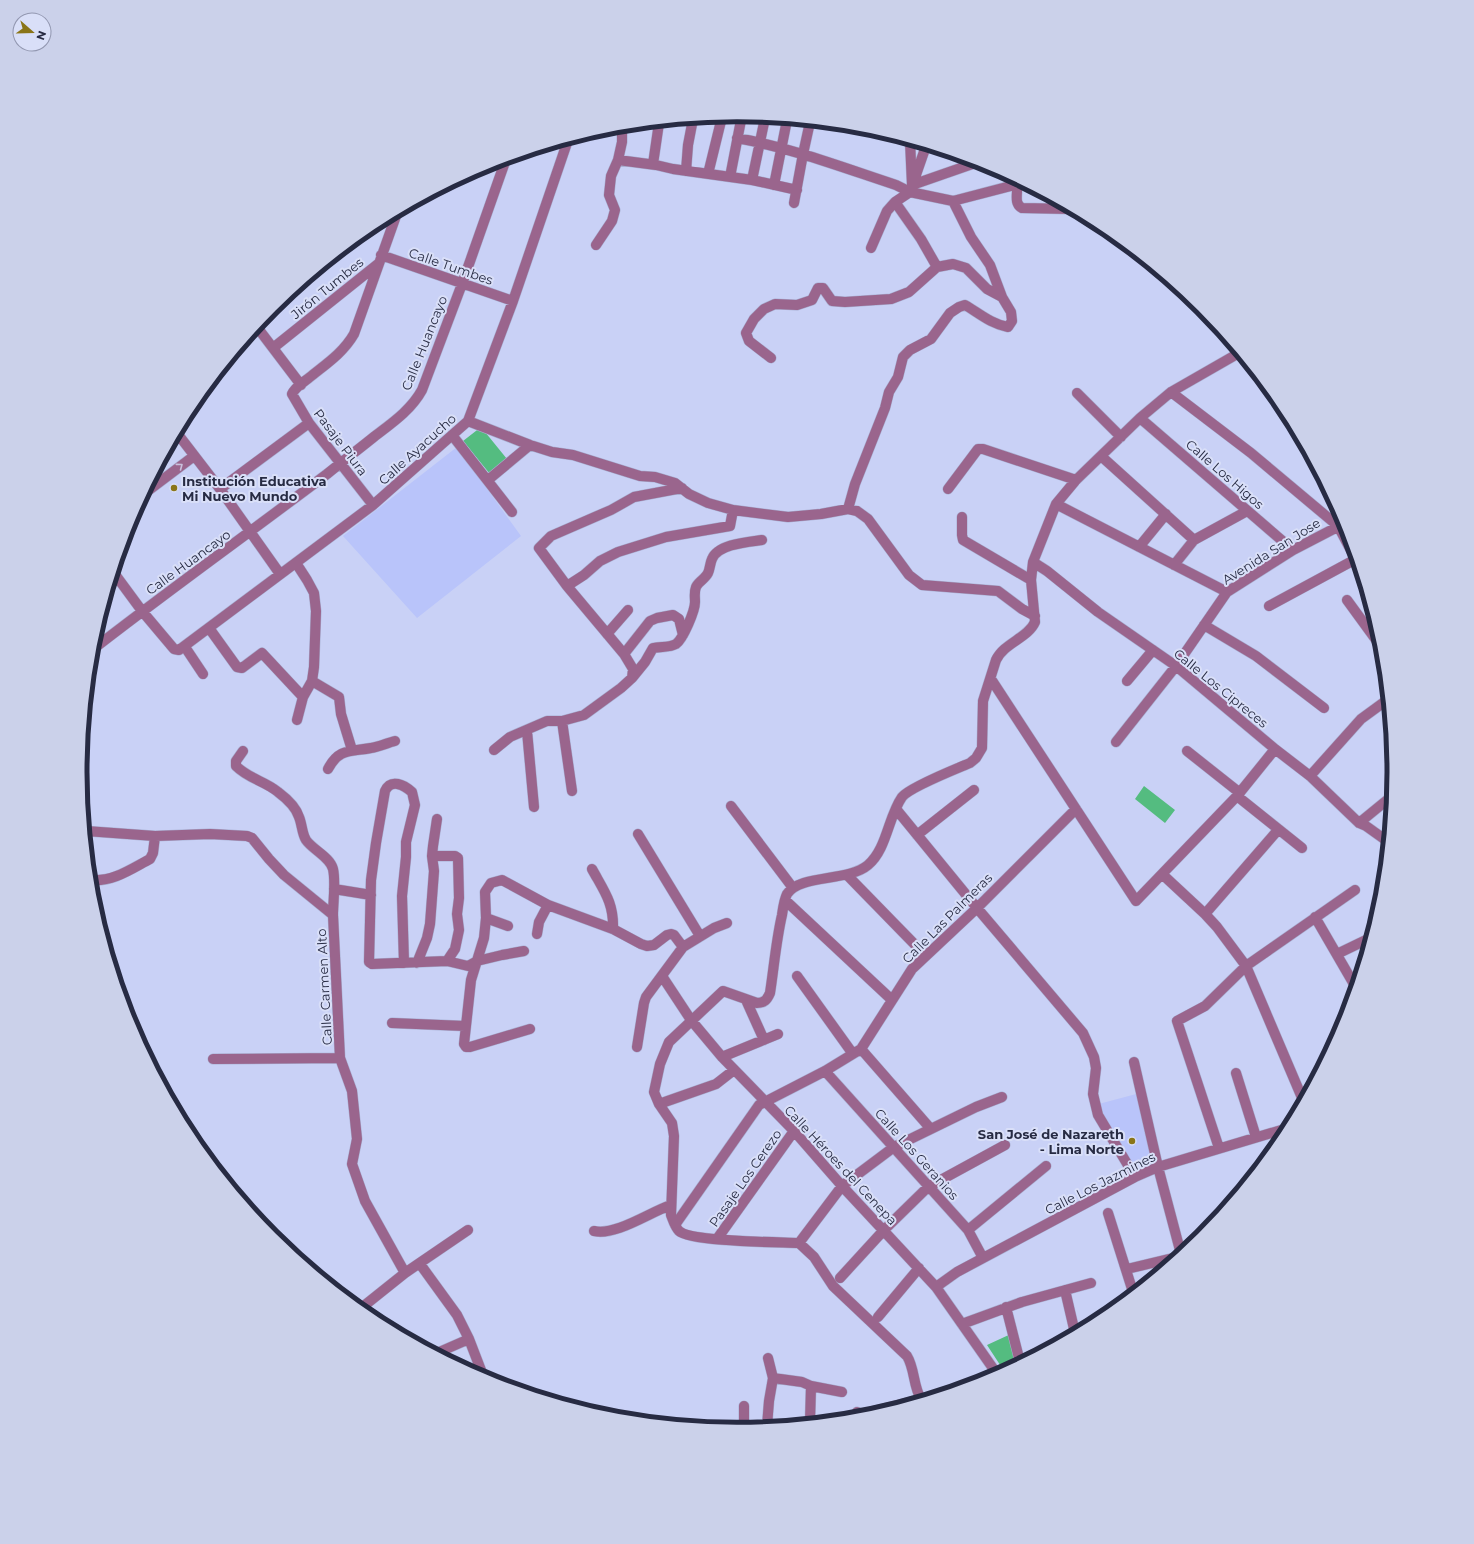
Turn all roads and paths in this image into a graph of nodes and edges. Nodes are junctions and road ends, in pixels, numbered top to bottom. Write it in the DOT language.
graph roads {
  1 [pos="720,122"];
  2 [pos="740,122"];
  3 [pos="692,123"];
  4 [pos="763,123"];
  5 [pos="786,124"];
  6 [pos="809,126"];
  7 [pos="659,127"];
  8 [pos="622,132"];
  9 [pos="737,138"];
  10 [pos="760,142"];
  11 [pos="566,145"];
  12 [pos="910,145"];
  13 [pos="782,148"];
  14 [pos="925,150"];
  15 [pos="803,154"];
  16 [pos="618,160"];
  17 [pos="653,164"];
  18 [pos="504,165"];
  19 [pos="970,165"];
  20 [pos="686,171"];
  21 [pos="708,174"];
  22 [pos="730,177"];
  23 [pos="752,180"];
  24 [pos="1013,184"];
  25 [pos="774,185"];
  26 [pos="1019,186"];
  27 [pos="911,189"];
  28 [pos="797,190"];
  29 [pos="953,201"];
  30 [pos="895,202"];
  31 [pos="794,203"];
  32 [pos="1062,209"];
  33 [pos="393,221"];
  34 [pos="596,245"];
  35 [pos="871,248"];
  36 [pos="380,259"];
  37 [pos="937,267"];
  38 [pos="462,284"];
  39 [pos="1002,297"];
  40 [pos="513,301"];
  41 [pos="260,330"];
  42 [pos="273,348"];
  43 [pos="1236,355"];
  44 [pos="771,358"];
  45 [pos="300,385"];
  46 [pos="1172,392"];
  47 [pos="1077,393"];
  48 [pos="1140,418"];
  49 [pos="468,421"];
  50 [pos="309,423"];
  51 [pos="452,435"];
  52 [pos="180,437"];
  53 [pos="1121,437"];
  54 [pos="530,445"];
  55 [pos="194,456"];
  56 [pos="1101,456"];
  57 [pos="340,464"];
  58 [pos="488,480"];
  59 [pos="1076,480"];
  60 [pos="154,486"];
  61 [pos="682,488"];
  62 [pos="220,489"];
  63 [pos="948,489"];
  64 [pos="1056,504"];
  65 [pos="373,506"];
  66 [pos="848,509"];
  67 [pos="733,510"];
  68 [pos="1247,511"];
  69 [pos="512,512"];
  70 [pos="1166,514"];
  71 [pos="962,517"];
  72 [pos="1336,520"];
  73 [pos="1339,526"];
  74 [pos="251,532"];
  75 [pos="762,540"];
  76 [pos="1194,540"];
  77 [pos="1139,547"];
  78 [pos="1293,550"];
  79 [pos="1352,561"];
  80 [pos="1033,562"];
  81 [pos="296,563"];
  82 [pos="1174,565"];
  83 [pos="280,574"];
  84 [pos="117,577"];
  85 [pos="1031,580"];
  86 [pos="567,586"];
  87 [pos="1227,592"];
  88 [pos="1347,600"];
  89 [pos="1270,606"];
  90 [pos="628,610"];
  91 [pos="142,611"];
  92 [pos="1035,616"];
  93 [pos="1204,625"];
  94 [pos="209,628"];
  95 [pos="607,634"];
  96 [pos="683,635"];
  97 [pos="1373,635"];
  98 [pos="99,644"];
  99 [pos="185,647"];
  100 [pos="1153,650"];
  101 [pos="624,654"];
  102 [pos="1176,666"];
  103 [pos="203,674"];
  104 [pos="632,678"];
  105 [pos="991,679"];
  106 [pos="312,681"];
  107 [pos="1127,681"];
  108 [pos="303,697"];
  109 [pos="1383,703"];
  110 [pos="1324,708"];
  111 [pos="297,720"];
  112 [pos="562,721"];
  113 [pos="527,731"];
  114 [pos="395,741"];
  115 [pos="1116,742"];
  116 [pos="1275,749"];
  117 [pos="352,750"];
  118 [pos="494,750"];
  119 [pos="243,751"];
  120 [pos="1188,751"];
  121 [pos="328,769"];
  122 [pos="1310,776"];
  123 [pos="974,790"];
  124 [pos="572,791"];
  125 [pos="1238,795"];
  126 [pos="1386,801"];
  127 [pos="731,806"];
  128 [pos="534,807"];
  129 [pos="896,809"];
  130 [pos="1076,809"];
  131 [pos="437,819"];
  132 [pos="1359,823"];
  133 [pos="1278,830"];
  134 [pos="90,831"];
  135 [pos="638,834"];
  136 [pos="917,835"];
  137 [pos="155,836"];
  138 [pos="1383,838"];
  139 [pos="1302,848"];
  140 [pos="432,856"];
  141 [pos="592,869"];
  142 [pos="1162,874"];
  143 [pos="847,875"];
  144 [pos="96,880"];
  145 [pos="793,888"];
  146 [pos="334,889"];
  147 [pos="1355,890"];
  148 [pos="371,895"];
  149 [pos="785,900"];
  150 [pos="548,905"];
  151 [pos="977,908"];
  152 [pos="1205,914"];
  153 [pos="333,915"];
  154 [pos="1315,917"];
  155 [pos="486,918"];
  156 [pos="727,923"];
  157 [pos="508,926"];
  158 [pos="613,929"];
  159 [pos="537,934"];
  160 [pos="700,936"];
  161 [pos="1365,941"];
  162 [pos="683,947"];
  163 [pos="524,951"];
  164 [pos="1337,954"];
  165 [pos="926,956"];
  166 [pos="447,961"];
  167 [pos="477,961"];
  168 [pos="404,963"];
  169 [pos="417,963"];
  170 [pos="1246,966"];
  171 [pos="662,976"];
  172 [pos="798,976"];
  173 [pos="1353,981"];
  174 [pos="746,1000"];
  175 [pos="892,1000"];
  176 [pos="691,1020"];
  177 [pos="392,1023"];
  178 [pos="465,1026"];
  179 [pos="530,1030"];
  180 [pos="778,1034"];
  181 [pos="764,1040"];
  182 [pos="637,1047"];
  183 [pos="857,1052"];
  184 [pos="722,1057"];
  185 [pos="340,1058"];
  186 [pos="213,1059"];
  187 [pos="1134,1062"];
  188 [pos="734,1070"];
  189 [pos="825,1070"];
  190 [pos="1236,1073"];
  191 [pos="1301,1095"];
  192 [pos="1002,1097"];
  193 [pos="766,1102"];
  194 [pos="659,1104"];
  195 [pos="930,1128"];
  196 [pos="794,1131"];
  197 [pos="1278,1131"];
  198 [pos="1256,1137"];
  199 [pos="1005,1145"];
  200 [pos="894,1148"];
  201 [pos="1219,1148"];
  202 [pos="1046,1166"];
  203 [pos="1158,1167"];
  204 [pos="1134,1178"];
  205 [pos="842,1186"];
  206 [pos="928,1187"];
  207 [pos="670,1205"];
  208 [pos="1108,1213"];
  209 [pos="675,1225"];
  210 [pos="468,1230"];
  211 [pos="594,1230"];
  212 [pos="884,1230"];
  213 [pos="968,1230"];
  214 [pos="718,1239"];
  215 [pos="799,1243"];
  216 [pos="1180,1248"];
  217 [pos="983,1258"];
  218 [pos="1168,1259"];
  219 [pos="420,1264"];
  220 [pos="919,1268"];
  221 [pos="1127,1269"];
  222 [pos="405,1273"];
  223 [pos="840,1278"];
  224 [pos="1091,1283"];
  225 [pos="936,1287"];
  226 [pos="1132,1289"];
  227 [pos="1065,1290"];
  228 [pos="365,1305"];
  229 [pos="1006,1307"];
  230 [pos="878,1317"];
  231 [pos="962,1324"];
  232 [pos="1074,1327"];
  233 [pos="468,1339"];
  234 [pos="442,1351"];
  235 [pos="1019,1357"];
  236 [pos="768,1358"];
  237 [pos="480,1369"];
  238 [pos="994,1369"];
  239 [pos="773,1378"];
  240 [pos="811,1386"];
  241 [pos="842,1392"];
  242 [pos="919,1396"];
  243 [pos="744,1406"];
  244 [pos="810,1417"];
  245 [pos="767,1421"];
  246 [pos="744,1422"];
  1 -- 21 [label="street"];
  2 -- 9 [label="street"];
  3 -- 20 [label="street"];
  4 -- 10 [label="street"];
  5 -- 13 [label="street"];
  6 -- 15 [label="street"];
  7 -- 17 [label="street"];
  8 -- 16 [label="street"];
  9 -- 10 [label="street"];
  9 -- 22 [label="street"];
  10 -- 13 [label="street"];
  10 -- 23 [label="street"];
  11 -- 40 [label="street, Calle Ayacucho"];
  12 -- 27 [label="street"];
  13 -- 15 [label="street"];
  13 -- 25 [label="street"];
  14 -- 27 [label="street"];
  15 -- 27 [label="street"];
  15 -- 28 [label="street"];
  16 -- 17 [label="street"];
  16 -- 34 [label="street"];
  17 -- 20 [label="street"];
  18 -- 38 [label="street, Calle Huancayo"];
  19 -- 27 [label="street"];
  20 -- 21 [label="street"];
  21 -- 22 [label="street"];
  22 -- 23 [label="street"];
  23 -- 25 [label="street"];
  24 -- 29 [label="street"];
  25 -- 28 [label="street"];
  26 -- 32 [label="street"];
  27 -- 29 [label="street"];
  27 -- 30 [label="street"];
  28 -- 31 [label="street"];
  29 -- 39 [label="street"];
  30 -- 35 [label="street"];
  30 -- 37 [label="street"];
  33 -- 36 [label="street"];
  36 -- 38 [label="street, Calle Tumbes"];
  36 -- 42 [label="street, Jirón Tumbes"];
  36 -- 45 [label="street"];
  37 -- 39 [label="street"];
  37 -- 44 [label="street"];
  38 -- 40 [label="street, Calle Tumbes"];
  38 -- 57 [label="street, Calle Huancayo"];
  39 -- 66 [label="street"];
  40 -- 49 [label="street, Calle Ayacucho"];
  41 -- 42 [label="street"];
  42 -- 45 [label="street"];
  43 -- 46 [label="street"];
  45 -- 50 [label="street, Pasaje Piura"];
  46 -- 48 [label="street"];
  46 -- 72 [label="street"];
  47 -- 53 [label="street"];
  48 -- 53 [label="street"];
  48 -- 68 [label="street, Calle Los Higos"];
  49 -- 51 [label="street, Calle Ayacucho"];
  49 -- 54 [label="street"];
  50 -- 57 [label="street, Pasaje Piura"];
  50 -- 62 [label="street"];
  51 -- 58 [label="street"];
  51 -- 65 [label="street, Calle Ayacucho"];
  52 -- 55 [label="street"];
  53 -- 56 [label="street"];
  54 -- 58 [label="street"];
  54 -- 61 [label="street"];
  60 -- 55 [label="street, one-way"];
  55 -- 62 [label="street"];
  56 -- 59 [label="street"];
  56 -- 70 [label="street"];
  57 -- 65 [label="street, Pasaje Piura"];
  57 -- 74 [label="street, Calle Huancayo"];
  58 -- 69 [label="street"];
  59 -- 63 [label="street"];
  59 -- 64 [label="street"];
  61 -- 67 [label="street"];
  61 -- 86 [label="street"];
  62 -- 74 [label="street"];
  64 -- 77 [label="street"];
  64 -- 80 [label="street"];
  65 -- 81 [label="street, Calle Ayacucho"];
  66 -- 67 [label="street"];
  66 -- 92 [label="street"];
  67 -- 86 [label="street"];
  68 -- 76 [label="street"];
  68 -- 78 [label="street, Calle Los Higos"];
  70 -- 76 [label="street"];
  70 -- 77 [label="street"];
  71 -- 85 [label="street"];
  73 -- 78 [label="street, Avenida San Jose"];
  74 -- 83 [label="street"];
  74 -- 91 [label="street, Calle Huancayo"];
  75 -- 96 [label="street"];
  76 -- 82 [label="street"];
  77 -- 82 [label="street"];
  78 -- 87 [label="street, Avenida San Jose"];
  79 -- 89 [label="street"];
  80 -- 85 [label="street"];
  80 -- 100 [label="street, Calle Los Cipreces"];
  81 -- 83 [label="street, Calle Ayacucho"];
  81 -- 106 [label="street"];
  82 -- 87 [label="street"];
  83 -- 94 [label="street, Calle Ayacucho"];
  84 -- 91 [label="street"];
  85 -- 92 [label="street"];
  86 -- 95 [label="street"];
  87 -- 93 [label="street, Avenida San Jose"];
  88 -- 97 [label="street"];
  90 -- 95 [label="street"];
  91 -- 98 [label="street, Calle Huancayo"];
  91 -- 99 [label="street"];
  92 -- 105 [label="street"];
  93 -- 102 [label="street, Avenida San Jose"];
  93 -- 110 [label="street"];
  94 -- 99 [label="street, Calle Ayacucho"];
  94 -- 108 [label="street"];
  95 -- 101 [label="street"];
  96 -- 101 [label="street"];
  96 -- 104 [label="street"];
  99 -- 103 [label="street"];
  100 -- 102 [label="street, Calle Los Cipreces"];
  100 -- 107 [label="street"];
  101 -- 104 [label="street"];
  102 -- 115 [label="street, Avenida San Jose"];
  102 -- 116 [label="street, Calle Los Cipreces"];
  104 -- 112 [label="street"];
  105 -- 129 [label="street"];
  105 -- 130 [label="street"];
  106 -- 108 [label="street"];
  106 -- 117 [label="street"];
  108 -- 111 [label="street"];
  109 -- 122 [label="street"];
  112 -- 113 [label="street"];
  112 -- 124 [label="street"];
  113 -- 118 [label="street"];
  113 -- 128 [label="street"];
  114 -- 117 [label="street"];
  116 -- 122 [label="street, Calle Los Cipreces"];
  116 -- 125 [label="street"];
  117 -- 121 [label="street"];
  119 -- 146 [label="street"];
  120 -- 125 [label="street"];
  122 -- 132 [label="street, Calle Los Cipreces"];
  123 -- 136 [label="street"];
  125 -- 133 [label="street"];
  125 -- 142 [label="street"];
  126 -- 132 [label="street"];
  127 -- 145 [label="street"];
  129 -- 136 [label="street"];
  129 -- 143 [label="street"];
  130 -- 142 [label="street"];
  130 -- 151 [label="street, Calle Las Palmeras"];
  131 -- 140 [label="street"];
  132 -- 138 [label="street, Calle Los Cipreces"];
  133 -- 139 [label="street"];
  133 -- 152 [label="street"];
  134 -- 137 [label="street, Calle Carmen Alto"];
  135 -- 160 [label="street"];
  136 -- 151 [label="street"];
  137 -- 144 [label="street"];
  137 -- 153 [label="street, Calle Carmen Alto"];
  140 -- 166 [label="street"];
  140 -- 169 [label="street"];
  141 -- 158 [label="street"];
  142 -- 152 [label="street"];
  143 -- 145 [label="street"];
  143 -- 165 [label="street"];
  145 -- 149 [label="street"];
  146 -- 148 [label="street"];
  146 -- 153 [label="street"];
  147 -- 154 [label="street"];
  148 -- 168 [label="street"];
  148 -- 168 [label="street"];
  149 -- 174 [label="street"];
  149 -- 175 [label="street"];
  150 -- 155 [label="street"];
  150 -- 158 [label="street"];
  150 -- 159 [label="street"];
  151 -- 165 [label="street, Calle Las Palmeras"];
  151 -- 204 [label="street"];
  152 -- 170 [label="street"];
  153 -- 185 [label="street, Calle Carmen Alto"];
  154 -- 164 [label="street"];
  154 -- 170 [label="street"];
  155 -- 157 [label="street"];
  155 -- 167 [label="street"];
  156 -- 160 [label="street"];
  158 -- 162 [label="street"];
  160 -- 162 [label="street"];
  161 -- 164 [label="street"];
  162 -- 171 [label="street"];
  163 -- 167 [label="street"];
  164 -- 173 [label="street"];
  165 -- 175 [label="street, Calle Las Palmeras"];
  166 -- 167 [label="street"];
  166 -- 169 [label="street"];
  167 -- 178 [label="street"];
  168 -- 169 [label="street"];
  170 -- 191 [label="street"];
  170 -- 201 [label="street"];
  171 -- 176 [label="street, Calle Héroes del Cenepa"];
  171 -- 182 [label="street"];
  172 -- 183 [label="street"];
  174 -- 176 [label="street"];
  174 -- 181 [label="street"];
  175 -- 183 [label="street, Calle Las Palmeras"];
  176 -- 184 [label="street, Calle Héroes del Cenepa"];
  176 -- 194 [label="street"];
  177 -- 178 [label="street"];
  178 -- 179 [label="street"];
  180 -- 181 [label="street"];
  181 -- 184 [label="street"];
  183 -- 189 [label="street, Calle Las Palmeras"];
  183 -- 195 [label="street"];
  184 -- 188 [label="street, Calle Héroes del Cenepa"];
  185 -- 186 [label="street"];
  185 -- 222 [label="street, Calle Carmen Alto"];
  187 -- 203 [label="street"];
  188 -- 193 [label="street, Calle Héroes del Cenepa"];
  188 -- 194 [label="street"];
  189 -- 193 [label="street, Calle Las Palmeras"];
  189 -- 200 [label="street, Calle Los Geranios"];
  190 -- 198 [label="street"];
  192 -- 195 [label="street"];
  193 -- 196 [label="street, Calle Héroes del Cenepa"];
  193 -- 209 [label="street, Calle Las Palmeras"];
  194 -- 207 [label="street"];
  195 -- 200 [label="street"];
  196 -- 205 [label="street, Calle Héroes del Cenepa"];
  196 -- 214 [label="street, Pasaje Los Cerezo"];
  197 -- 198 [label="street, Calle Los Jazmines"];
  198 -- 201 [label="street, Calle Los Jazmines"];
  199 -- 206 [label="street"];
  200 -- 205 [label="street"];
  200 -- 206 [label="street, Calle Los Geranios"];
  201 -- 203 [label="street, Calle Los Jazmines"];
  202 -- 213 [label="street"];
  203 -- 204 [label="street, Calle Los Jazmines"];
  203 -- 216 [label="street"];
  204 -- 217 [label="street, Calle Los Jazmines"];
  205 -- 212 [label="street, Calle Héroes del Cenepa"];
  205 -- 215 [label="street"];
  206 -- 212 [label="street"];
  206 -- 213 [label="street, Calle Los Geranios"];
  207 -- 209 [label="street"];
  207 -- 211 [label="street"];
  208 -- 221 [label="street"];
  209 -- 214 [label="street"];
  210 -- 219 [label="street"];
  212 -- 220 [label="street, Calle Héroes del Cenepa"];
  212 -- 223 [label="street"];
  213 -- 217 [label="street, Calle Los Geranios"];
  214 -- 215 [label="street"];
  215 -- 242 [label="street"];
  217 -- 225 [label="street, Calle Los Jazmines"];
  218 -- 221 [label="street"];
  219 -- 222 [label="street"];
  219 -- 233 [label="street"];
  220 -- 225 [label="street, Calle Héroes del Cenepa"];
  220 -- 230 [label="street"];
  221 -- 226 [label="street"];
  222 -- 228 [label="street"];
  224 -- 227 [label="street"];
  225 -- 231 [label="street, Calle Héroes del Cenepa"];
  227 -- 229 [label="street"];
  227 -- 232 [label="street"];
  229 -- 231 [label="street"];
  229 -- 235 [label="street"];
  231 -- 238 [label="street, Calle Héroes del Cenepa"];
  233 -- 234 [label="street"];
  233 -- 237 [label="street"];
  236 -- 239 [label="street"];
  239 -- 240 [label="street"];
  239 -- 245 [label="street"];
  240 -- 241 [label="street"];
  240 -- 244 [label="street"];
  243 -- 246 [label="street"];
}
